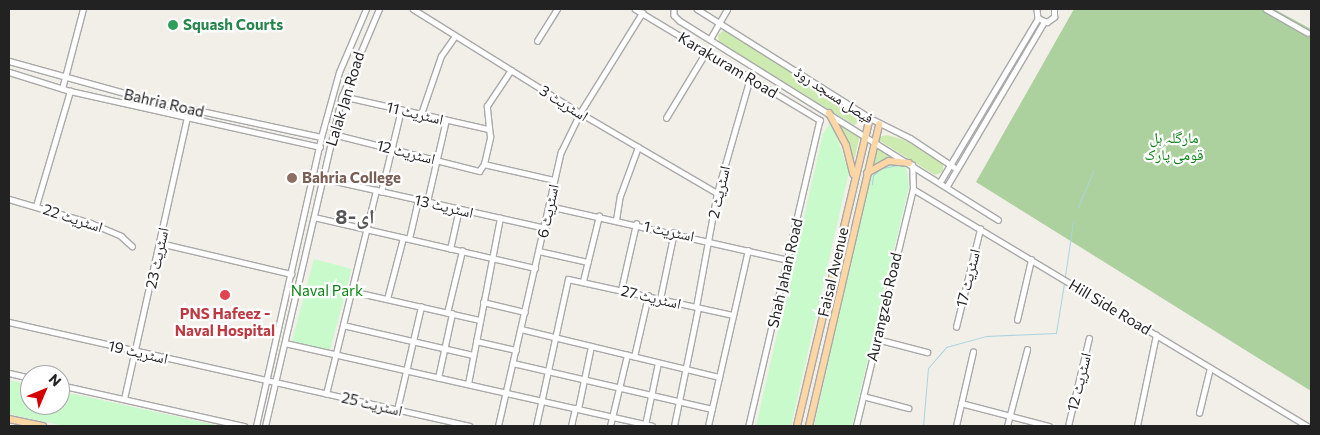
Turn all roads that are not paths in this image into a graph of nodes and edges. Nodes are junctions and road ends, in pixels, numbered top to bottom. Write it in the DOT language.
graph roads {
  1 [pos="83,9"];
  2 [pos="366,9"];
  3 [pos="378,9"];
  4 [pos="413,9"];
  5 [pos="557,9"];
  6 [pos="635,9"];
  7 [pos="674,9"];
  8 [pos="697,9"];
  9 [pos="727,9"];
  10 [pos="1037,9"];
  11 [pos="1054,9"];
  12 [pos="1266,9"];
  13 [pos="642,13"];
  14 [pos="1038,18"];
  15 [pos="1044,22"];
  16 [pos="720,23"];
  17 [pos="1308,33"];
  18 [pos="455,36"];
  19 [pos="710,40"];
  20 [pos="537,41"];
  21 [pos="706,52"];
  22 [pos="9,61"];
  23 [pos="511,70"];
  24 [pos="9,72"];
  25 [pos="750,78"];
  26 [pos="64,79"];
  27 [pos="62,89"];
  28 [pos="70,91"];
  29 [pos="342,96"];
  30 [pos="329,110"];
  31 [pos="401,110"];
  32 [pos="338,112"];
  33 [pos="580,113"];
  34 [pos="829,113"];
  35 [pos="421,114"];
  36 [pos="187,117"];
  37 [pos="666,118"];
  38 [pos="870,118"];
  39 [pos="446,120"];
  40 [pos="820,120"];
  41 [pos="879,124"];
  42 [pos="488,129"];
  43 [pos="333,134"];
  44 [pos="864,136"];
  45 [pos="321,137"];
  46 [pos="874,141"];
  47 [pos="320,147"];
  48 [pos="638,147"];
  49 [pos="392,149"];
  50 [pos="437,160"];
  51 [pos="484,164"];
  52 [pos="910,164"];
  53 [pos="950,165"];
  54 [pos="957,169"];
  55 [pos="866,174"];
  56 [pos="313,176"];
  57 [pos="323,179"];
  58 [pos="554,180"];
  59 [pos="854,182"];
  60 [pos="940,182"];
  61 [pos="947,186"];
  62 [pos="913,189"];
  63 [pos="378,191"];
  64 [pos="717,193"];
  65 [pos="9,199"];
  66 [pos="418,200"];
  67 [pos="427,202"];
  68 [pos="36,206"];
  69 [pos="549,206"];
  70 [pos="458,209"];
  71 [pos="599,216"];
  72 [pos="314,217"];
  73 [pos="500,218"];
  74 [pos="616,220"];
  75 [pos="998,220"];
  76 [pos="636,224"];
  77 [pos="545,228"];
  78 [pos="366,229"];
  79 [pos="980,229"];
  80 [pos="674,232"];
  81 [pos="403,238"];
  82 [pos="409,239"];
  83 [pos="709,240"];
  84 [pos="160,243"];
  85 [pos="132,246"];
  86 [pos="450,249"];
  87 [pos="748,250"];
  88 [pos="462,251"];
  89 [pos="539,251"];
  90 [pos="491,258"];
  91 [pos="788,260"];
  92 [pos="1031,260"];
  93 [pos="588,262"];
  94 [pos="535,268"];
  95 [pos="291,274"];
  96 [pos="584,281"];
  97 [pos="352,290"];
  98 [pos="621,290"];
  99 [pos="648,296"];
  100 [pos="387,299"];
  101 [pos="660,299"];
  102 [pos="483,302"];
  103 [pos="421,307"];
  104 [pos="697,308"];
  105 [pos="525,312"];
  106 [pos="450,313"];
  107 [pos="733,315"];
  108 [pos="480,320"];
  109 [pos="1017,320"];
  110 [pos="9,322"];
  111 [pos="343,325"];
  112 [pos="956,327"];
  113 [pos="521,330"];
  114 [pos="1156,335"];
  115 [pos="555,338"];
  116 [pos="1089,338"];
  117 [pos="877,339"];
  118 [pos="476,340"];
  119 [pos="413,341"];
  120 [pos="285,343"];
  121 [pos="591,346"];
  122 [pos="444,348"];
  123 [pos="516,350"];
  124 [pos="1026,350"];
  125 [pos="136,351"];
  126 [pos="928,352"];
  127 [pos="973,352"];
  128 [pos="336,355"];
  129 [pos="473,355"];
  130 [pos="627,355"];
  131 [pos="634,357"];
  132 [pos="658,362"];
  133 [pos="513,363"];
  134 [pos="1210,368"];
  135 [pos="686,369"];
  136 [pos="406,371"];
  137 [pos="548,371"];
  138 [pos="720,377"];
  139 [pos="438,378"];
  140 [pos="584,380"];
  141 [pos="266,381"];
  142 [pos="276,382"];
  143 [pos="468,384"];
  144 [pos="70,386"];
  145 [pos="620,387"];
  146 [pos="507,392"];
  147 [pos="326,394"];
  148 [pos="652,394"];
  149 [pos="863,396"];
  150 [pos="124,399"];
  151 [pos="541,400"];
  152 [pos="679,401"];
  153 [pos="962,403"];
  154 [pos="576,408"];
  155 [pos="908,408"];
  156 [pos="712,409"];
  157 [pos="397,410"];
  158 [pos="1199,413"];
  159 [pos="612,416"];
  160 [pos="1009,417"];
  161 [pos="9,419"];
  162 [pos="645,424"];
  163 [pos="43,426"];
  164 [pos="244,426"];
  165 [pos="256,426"];
  166 [pos="265,426"];
  167 [pos="469,426"];
  168 [pos="498,426"];
  169 [pos="536,426"];
  170 [pos="571,426"];
  171 [pos="610,426"];
  172 [pos="652,426"];
  173 [pos="674,426"];
  174 [pos="708,426"];
  175 [pos="749,426"];
  176 [pos="797,426"];
  177 [pos="809,426"];
  178 [pos="856,426"];
  179 [pos="956,426"];
  180 [pos="1007,426"];
  181 [pos="1049,426"];
  182 [pos="1068,426"];
  183 [pos="1137,426"];
  184 [pos="1307,426"];
  1 -- 26 [label="street"];
  2 -- 30 [label="street, Lalak Jan Road"];
  3 -- 29 [label="street, Lalak Jan Road"];
  4 -- 18 [label="street, اسٹریٹ 3"];
  5 -- 20 [label="street"];
  6 -- 13 [label="street, Karakuram Road"];
  7 -- 19 [label="street, فیصل مسجد روڈ"];
  8 -- 16 [label="street, فیصل مسجد روڈ"];
  9 -- 16 [label="street"];
  10 -- 14 [label="street"];
  11 -- 15 [label="street"];
  12 -- 17 [label="street"];
  13 -- 21 [label="street, Karakuram Road"];
  13 -- 33 [label="street, اسٹریٹ 6"];
  14 -- 15 [label="street"];
  14 -- 53 [label="street"];
  15 -- 54 [label="street"];
  16 -- 19 [label="street"];
  16 -- 38 [label="street, فیصل مسجد روڈ"];
  18 -- 23 [label="street, اسٹریٹ 3"];
  18 -- 35 [label="street"];
  19 -- 34 [label="street, فیصل مسجد روڈ"];
  21 -- 25 [label="street, Karakuram Road"];
  21 -- 37 [label="street"];
  22 -- 26 [label="street, Bahria Road"];
  23 -- 33 [label="street, اسٹریٹ 3"];
  23 -- 42 [label="street"];
  24 -- 27 [label="street, Bahria Road"];
  25 -- 40 [label="street, Karakuram Road"];
  25 -- 64 [label="street, اسٹریٹ 2"];
  26 -- 27 [label="street"];
  26 -- 45 [label="street, Bahria Road"];
  27 -- 28 [label="street, Bahria Road"];
  28 -- 36 [label="street, Bahria Road"];
  28 -- 68 [label="street"];
  29 -- 31 [label="street, اسٹریٹ 11"];
  29 -- 32 [label="street, Lalak Jan Road"];
  30 -- 32 [label="street"];
  30 -- 45 [label="street, Lalak Jan Road"];
  31 -- 35 [label="street, اسٹریٹ 11"];
  31 -- 49 [label="street"];
  32 -- 43 [label="street, Lalak Jan Road"];
  33 -- 48 [label="street, اسٹریٹ 3"];
  33 -- 58 [label="street, اسٹریٹ 6"];
  34 -- 44 [label="street, فیصل مسجد روڈ"];
  34 -- 59 [label="main road"];
  35 -- 39 [label="street, اسٹریٹ 11"];
  36 -- 47 [label="street, Bahria Road"];
  36 -- 84 [label="street, اسٹریٹ 23"];
  38 -- 41 [label="street, فیصل مسجد روڈ"];
  38 -- 44 [label="main road, Faisal Avenue"];
  39 -- 42 [label="street, اسٹریٹ 11"];
  39 -- 50 [label="street"];
  40 -- 91 [label="street, Shah Jahan Road"];
  41 -- 46 [label="main road, Faisal Avenue"];
  41 -- 53 [label="street, فیصل مسجد روڈ"];
  42 -- 51 [label="street"];
  43 -- 49 [label="street, اسٹریٹ 12"];
  43 -- 57 [label="street, Lalak Jan Road"];
  44 -- 46 [label="street, فیصل مسجد روڈ"];
  44 -- 59 [label="main road, Faisal Avenue"];
  45 -- 47 [label="street, Lalak Jan Road"];
  46 -- 52 [label="street, فیصل مسجد روڈ"];
  46 -- 55 [label="main road, Faisal Avenue"];
  47 -- 56 [label="street, Lalak Jan Road"];
  48 -- 64 [label="street, اسٹریٹ 3"];
  48 -- 74 [label="street"];
  49 -- 50 [label="street, اسٹریٹ 12"];
  49 -- 63 [label="street"];
  50 -- 51 [label="street, اسٹریٹ 12"];
  50 -- 67 [label="street"];
  51 -- 58 [label="street"];
  52 -- 55 [label="main road"];
  52 -- 60 [label="street, فیصل مسجد روڈ"];
  52 -- 62 [label="street, Aurangzeb Road"];
  53 -- 54 [label="street, فیصل مسجد روڈ"];
  53 -- 60 [label="street"];
  54 -- 61 [label="street"];
  55 -- 177 [label="main road, Faisal Avenue"];
  56 -- 57 [label="street, اسٹریٹ 13"];
  56 -- 95 [label="street, Lalak Jan Road"];
  57 -- 63 [label="street, اسٹریٹ 13"];
  57 -- 72 [label="street, Lalak Jan Road"];
  58 -- 69 [label="street, اسٹریٹ 6"];
  59 -- 176 [label="main road, Faisal Avenue"];
  60 -- 61 [label="street, فیصل مسجد روڈ"];
  61 -- 75 [label="street, فیصل مسجد روڈ"];
  62 -- 79 [label="street, Hill Side Road"];
  62 -- 117 [label="street, Aurangzeb Road"];
  63 -- 66 [label="street, اسٹریٹ 13"];
  63 -- 78 [label="street"];
  64 -- 83 [label="street, اسٹریٹ 2"];
  65 -- 68 [label="street, اسٹریٹ 22"];
  66 -- 67 [label="street, اسٹریٹ 13"];
  66 -- 82 [label="street"];
  67 -- 70 [label="street, اسٹریٹ 13"];
  68 -- 85 [label="street, اسٹریٹ 22"];
  69 -- 71 [label="street, اسٹریٹ 1"];
  69 -- 77 [label="street, اسٹریٹ 6"];
  70 -- 73 [label="street, اسٹریٹ 13"];
  70 -- 86 [label="street"];
  71 -- 74 [label="street, اسٹریٹ 1"];
  71 -- 93 [label="street"];
  72 -- 78 [label="street"];
  72 -- 120 [label="street, Lalak Jan Road"];
  73 -- 77 [label="street, اسٹریٹ 13"];
  73 -- 90 [label="street"];
  74 -- 76 [label="street, اسٹریٹ 1"];
  76 -- 80 [label="street, اسٹریٹ 1"];
  76 -- 98 [label="street"];
  77 -- 89 [label="street, اسٹریٹ 6"];
  78 -- 81 [label="street"];
  78 -- 97 [label="street"];
  79 -- 92 [label="street, Hill Side Road"];
  79 -- 112 [label="street, اسٹریٹ 17"];
  80 -- 83 [label="street, اسٹریٹ 1"];
  80 -- 101 [label="street"];
  81 -- 82 [label="street"];
  81 -- 100 [label="street"];
  82 -- 86 [label="street"];
  83 -- 87 [label="street, اسٹریٹ 1"];
  83 -- 104 [label="street, اسٹریٹ 2"];
  84 -- 95 [label="street"];
  84 -- 125 [label="street, اسٹریٹ 23"];
  86 -- 88 [label="street"];
  87 -- 91 [label="street, اسٹریٹ 1"];
  87 -- 107 [label="street"];
  88 -- 90 [label="street"];
  88 -- 106 [label="street"];
  89 -- 93 [label="street"];
  89 -- 94 [label="street, اسٹریٹ 6"];
  90 -- 94 [label="street"];
  90 -- 102 [label="street"];
  91 -- 175 [label="street, Shah Jahan Road"];
  92 -- 109 [label="street"];
  92 -- 114 [label="street, Hill Side Road"];
  93 -- 96 [label="street"];
  94 -- 105 [label="street, اسٹریٹ 6"];
  95 -- 141 [label="street, Lalak Jan Road"];
  96 -- 98 [label="street, اسٹریٹ 27"];
  96 -- 115 [label="street, اسٹریٹ 27"];
  97 -- 100 [label="street"];
  97 -- 111 [label="street"];
  98 -- 99 [label="street, اسٹریٹ 27"];
  99 -- 101 [label="street, اسٹریٹ 27"];
  99 -- 131 [label="street"];
  100 -- 103 [label="street"];
  101 -- 104 [label="street, اسٹریٹ 27"];
  102 -- 105 [label="street"];
  102 -- 108 [label="street"];
  103 -- 106 [label="street"];
  103 -- 119 [label="street"];
  104 -- 107 [label="street, اسٹریٹ 27"];
  104 -- 135 [label="street, اسٹریٹ 2"];
  105 -- 113 [label="street, اسٹریٹ 6"];
  106 -- 108 [label="street"];
  106 -- 122 [label="street"];
  107 -- 138 [label="street"];
  108 -- 118 [label="street"];
  110 -- 125 [label="street, اسٹریٹ 19"];
  111 -- 119 [label="street"];
  111 -- 128 [label="street"];
  113 -- 115 [label="street"];
  113 -- 123 [label="street, اسٹریٹ 6"];
  114 -- 134 [label="street, Hill Side Road"];
  114 -- 183 [label="street"];
  115 -- 121 [label="street"];
  115 -- 137 [label="street"];
  116 -- 182 [label="street, اسٹریٹ 12"];
  117 -- 126 [label="street"];
  117 -- 149 [label="street, Aurangzeb Road"];
  118 -- 123 [label="street"];
  118 -- 129 [label="street"];
  119 -- 122 [label="street"];
  119 -- 136 [label="street"];
  120 -- 128 [label="street"];
  120 -- 142 [label="street, Lalak Jan Road"];
  121 -- 130 [label="street"];
  121 -- 140 [label="street"];
  122 -- 129 [label="street"];
  122 -- 139 [label="street"];
  123 -- 133 [label="street, اسٹریٹ 6"];
  124 -- 160 [label="street"];
  125 -- 141 [label="street, اسٹریٹ 19"];
  125 -- 150 [label="street, اسٹریٹ 23"];
  127 -- 153 [label="street"];
  128 -- 136 [label="street"];
  128 -- 147 [label="street"];
  129 -- 143 [label="street"];
  130 -- 131 [label="street"];
  130 -- 145 [label="street"];
  131 -- 132 [label="street"];
  132 -- 135 [label="street"];
  132 -- 148 [label="street"];
  133 -- 137 [label="street"];
  133 -- 146 [label="street, اسٹریٹ 6"];
  134 -- 158 [label="street"];
  134 -- 184 [label="street, Hill Side Road"];
  135 -- 138 [label="street"];
  135 -- 152 [label="street, اسٹریٹ 2"];
  136 -- 139 [label="street"];
  136 -- 157 [label="street"];
  137 -- 140 [label="street"];
  137 -- 151 [label="street"];
  138 -- 156 [label="street"];
  139 -- 143 [label="street"];
  140 -- 145 [label="street"];
  140 -- 154 [label="street"];
  141 -- 142 [label="street, اسٹریٹ 19"];
  141 -- 165 [label="street, Lalak Jan Road"];
  142 -- 147 [label="street, اسٹریٹ 25"];
  142 -- 166 [label="street, Lalak Jan Road"];
  143 -- 146 [label="street"];
  144 -- 150 [label="street"];
  145 -- 148 [label="street"];
  145 -- 159 [label="street"];
  146 -- 151 [label="street"];
  146 -- 168 [label="street, اسٹریٹ 6"];
  147 -- 157 [label="street, اسٹریٹ 25"];
  148 -- 152 [label="street"];
  148 -- 162 [label="street"];
  149 -- 155 [label="street"];
  149 -- 178 [label="street, Aurangzeb Road"];
  150 -- 164 [label="street"];
  151 -- 154 [label="street"];
  151 -- 169 [label="street"];
  152 -- 156 [label="street"];
  152 -- 173 [label="street, اسٹریٹ 2"];
  153 -- 160 [label="street"];
  153 -- 179 [label="street"];
  154 -- 159 [label="street"];
  154 -- 170 [label="street"];
  156 -- 174 [label="street"];
  157 -- 167 [label="street, اسٹریٹ 25"];
  159 -- 162 [label="street"];
  159 -- 171 [label="street"];
  160 -- 180 [label="street"];
  160 -- 181 [label="street"];
  161 -- 163 [label="main road"];
  162 -- 172 [label="street"];
}
